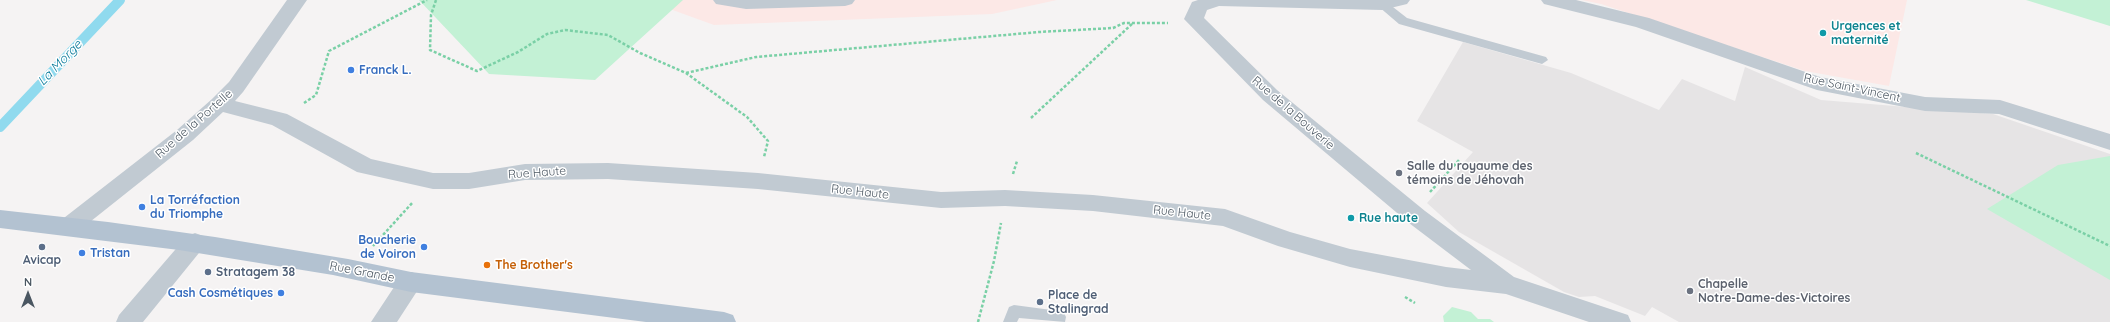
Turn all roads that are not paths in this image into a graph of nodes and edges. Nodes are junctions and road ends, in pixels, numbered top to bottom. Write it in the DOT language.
graph roads {
  1 [pos="297,0"];
  2 [pos="723,0"];
  3 [pos="845,0"];
  4 [pos="1551,0"];
  5 [pos="1386,1"];
  6 [pos="1542,60"];
  7 [pos="219,104"];
  8 [pos="2110,142"];
  9 [pos="0,219"];
  10 [pos="68,226"];
  11 [pos="194,242"];
  12 [pos="411,282"];
  13 [pos="1507,284"];
  14 [pos="128,322"];
  15 [pos="383,322"];
  16 [pos="724,322"];
  17 [pos="1010,322"];
  18 [pos="1058,322"];
  19 [pos="1619,322"];
  1 -- 7 [label="street, Rue de la Portelle"];
  2 -- 3 [label="street"];
  4 -- 8 [label="street, Rue Saint-Vincent"];
  5 -- 6 [label="lane"];
  5 -- 13 [label="street, Rue de la Bouverie"];
  7 -- 10 [label="street, Rue de la Portelle"];
  7 -- 13 [label="street, Rue Haute"];
  9 -- 10 [label="main road, Rue Grande"];
  10 -- 11 [label="main road, Rue Grande"];
  11 -- 12 [label="main road, Rue Grande"];
  11 -- 14 [label="street"];
  12 -- 15 [label="street"];
  12 -- 16 [label="main road, Rue Grande"];
  13 -- 19 [label="street"];
  17 -- 18 [label="lane"];
}
